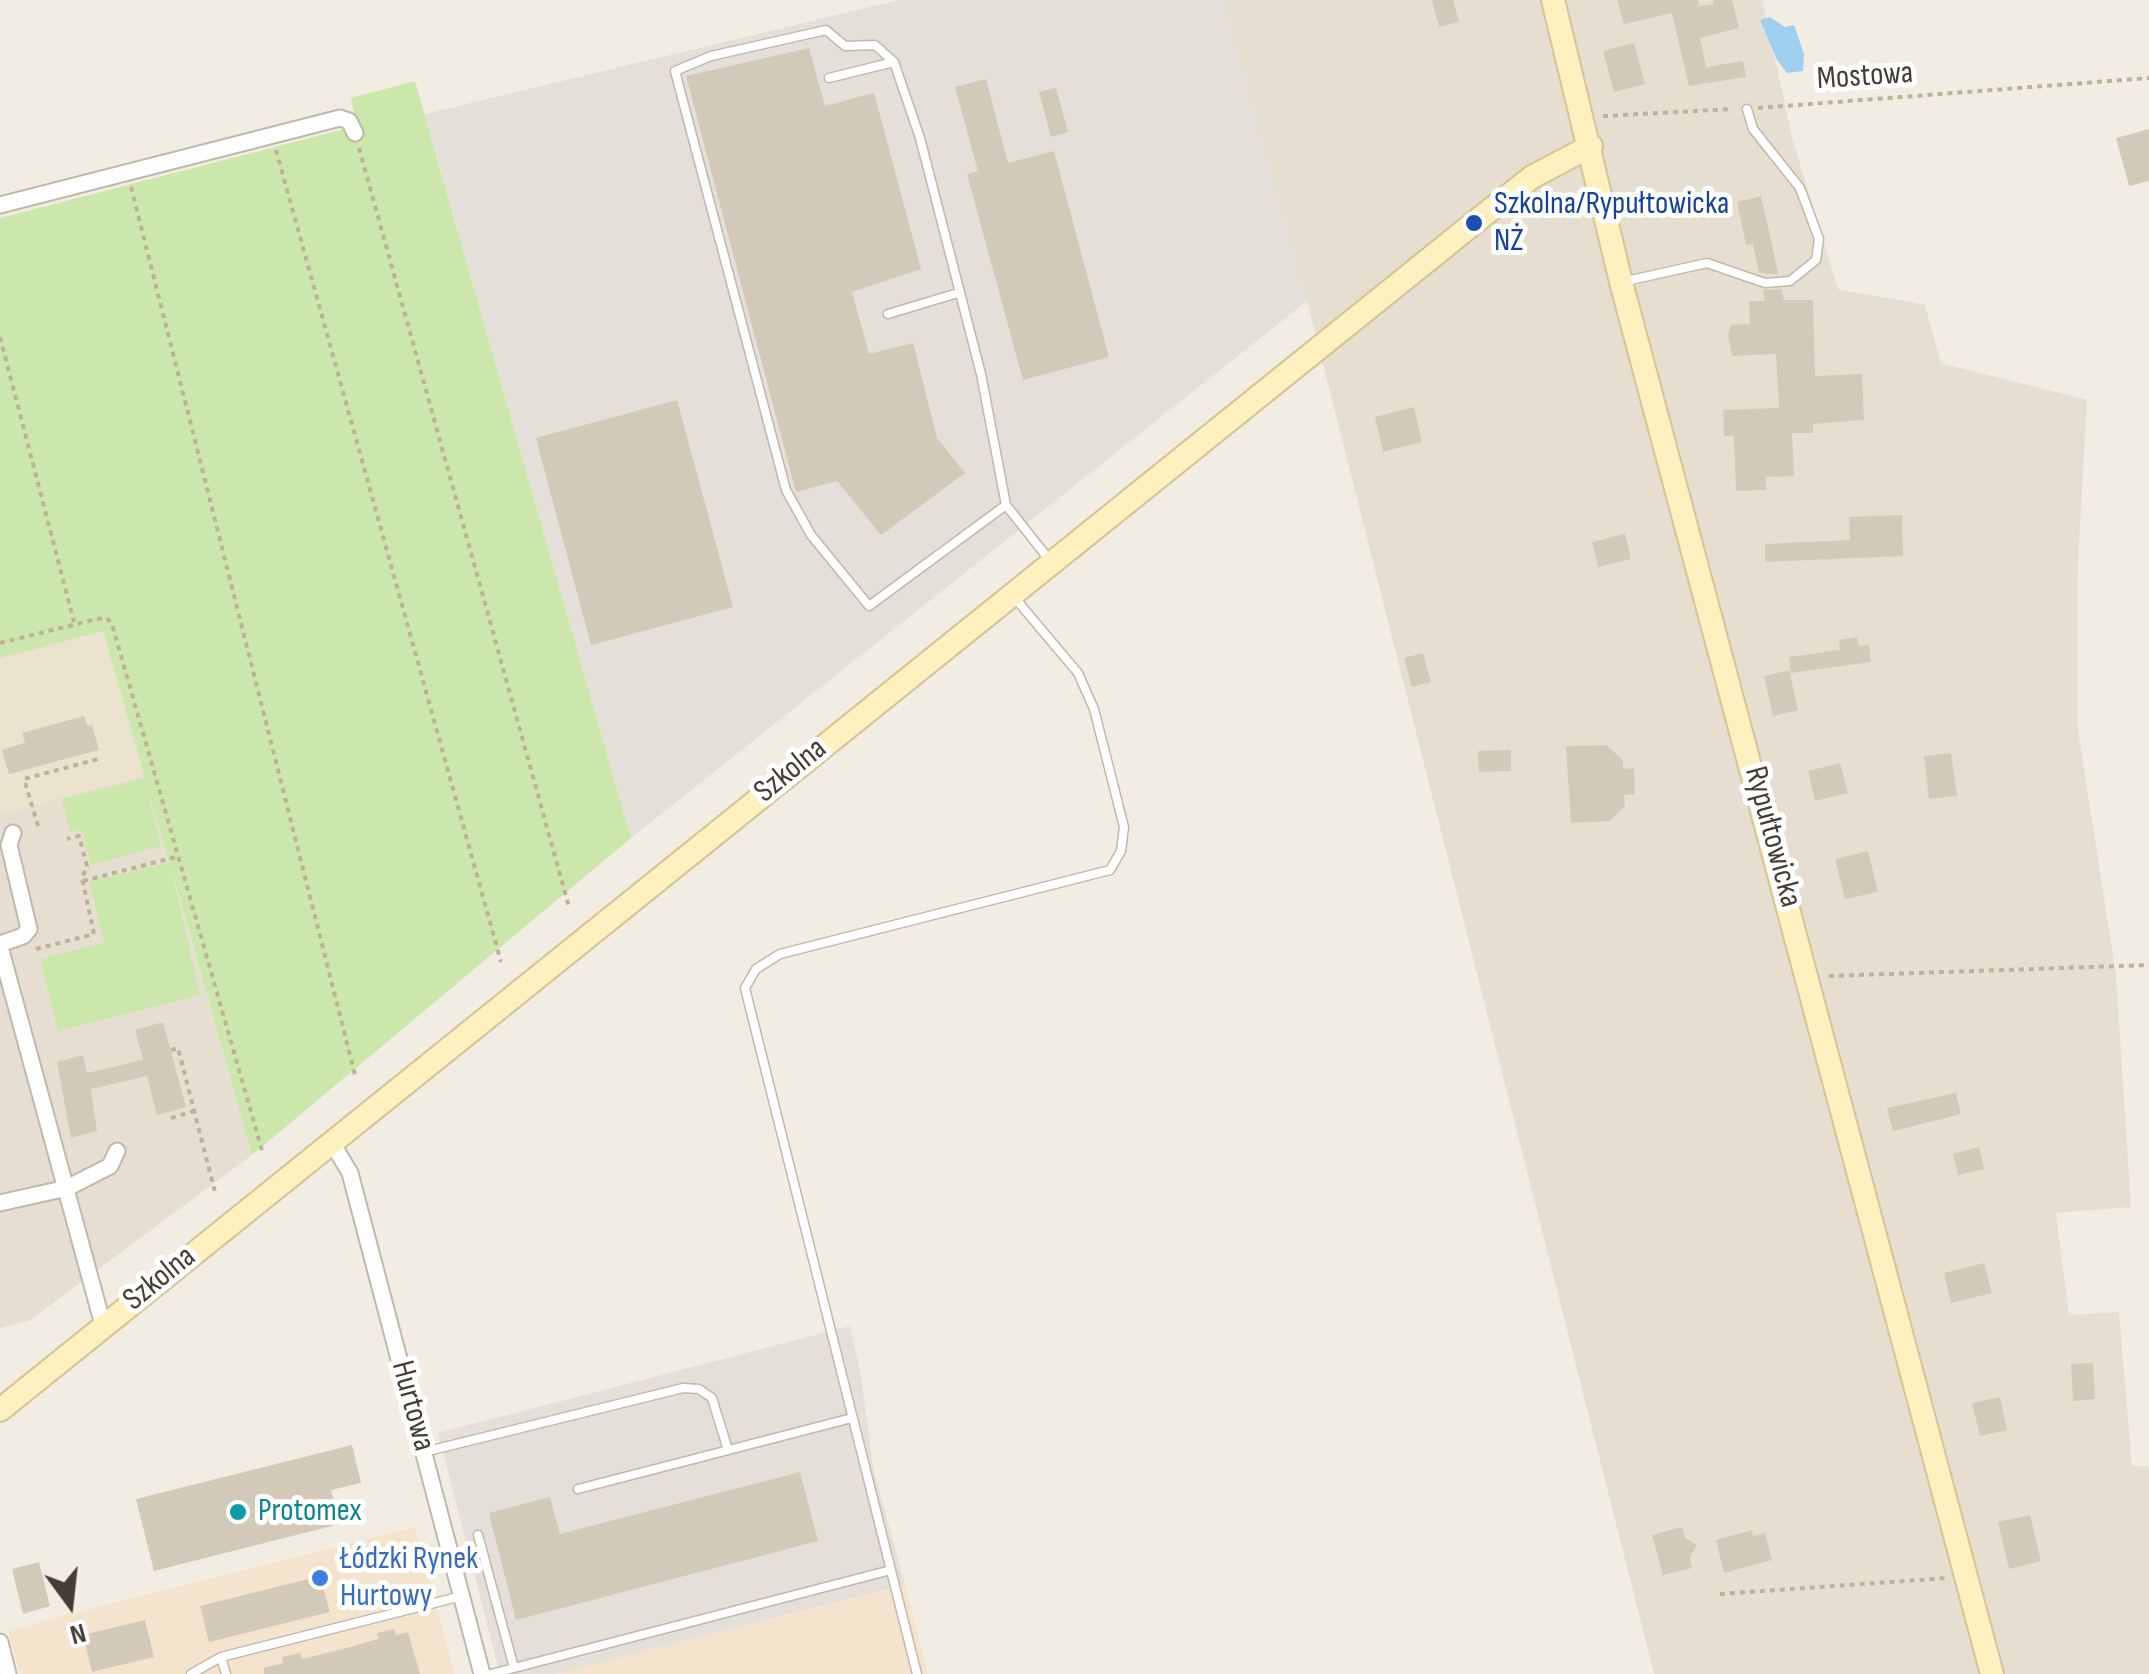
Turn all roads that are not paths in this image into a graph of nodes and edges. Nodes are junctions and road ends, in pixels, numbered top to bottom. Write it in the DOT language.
graph roads {
  1 [pos="1554,0"];
  2 [pos="894,62"];
  3 [pos="829,78"];
  4 [pos="1747,109"];
  5 [pos="355,133"];
  6 [pos="1591,146"];
  7 [pos="0,205"];
  8 [pos="1621,282"];
  9 [pos="958,293"];
  10 [pos="888,314"];
  11 [pos="1006,505"];
  12 [pos="1050,562"];
  13 [pos="1012,594"];
  14 [pos="13,833"];
  15 [pos="0,945"];
  16 [pos="332,1142"];
  17 [pos="117,1151"];
  18 [pos="66,1188"];
  19 [pos="0,1204"];
  20 [pos="103,1326"];
  21 [pos="0,1410"];
  22 [pos="852,1418"];
  23 [pos="728,1450"];
  24 [pos="424,1452"];
  25 [pos="578,1489"];
  26 [pos="478,1535"];
  27 [pos="891,1570"];
  28 [pos="462,1596"];
  29 [pos="0,1642"];
  30 [pos="221,1657"];
  31 [pos="514,1668"];
  32 [pos="8,1674"];
  33 [pos="190,1674"];
  34 [pos="226,1674"];
  35 [pos="482,1674"];
  36 [pos="491,1674"];
  37 [pos="917,1674"];
  38 [pos="1992,1674"];
  1 -- 6 [label="street, Rypułtowicka"];
  2 -- 3 [label="lane"];
  2 -- 9 [label="lane"];
  2 -- 11 [label="lane"];
  4 -- 8 [label="lane"];
  5 -- 7 [label="street"];
  6 -- 8 [label="street, Rypułtowicka"];
  6 -- 12 [label="street, Szkolna"];
  8 -- 38 [label="street, Rypułtowicka"];
  9 -- 10 [label="lane"];
  9 -- 11 [label="lane"];
  11 -- 12 [label="lane"];
  12 -- 13 [label="street, Szkolna"];
  13 -- 16 [label="street, Szkolna"];
  13 -- 22 [label="lane"];
  14 -- 15 [label="street"];
  15 -- 18 [label="street"];
  16 -- 20 [label="street, Szkolna"];
  16 -- 24 [label="street, Hurtowa"];
  17 -- 18 [label="street"];
  18 -- 19 [label="street"];
  18 -- 20 [label="street"];
  20 -- 21 [label="street, Szkolna"];
  22 -- 23 [label="lane"];
  22 -- 27 [label="lane"];
  23 -- 24 [label="lane"];
  23 -- 25 [label="lane"];
  24 -- 28 [label="street, Hurtowa"];
  26 -- 31 [label="lane"];
  27 -- 31 [label="lane"];
  27 -- 37 [label="lane"];
  28 -- 30 [label="lane"];
  28 -- 35 [label="street, Hurtowa"];
  29 -- 32 [label="street"];
  30 -- 33 [label="lane"];
  30 -- 34 [label="lane"];
  31 -- 36 [label="lane"];
}
